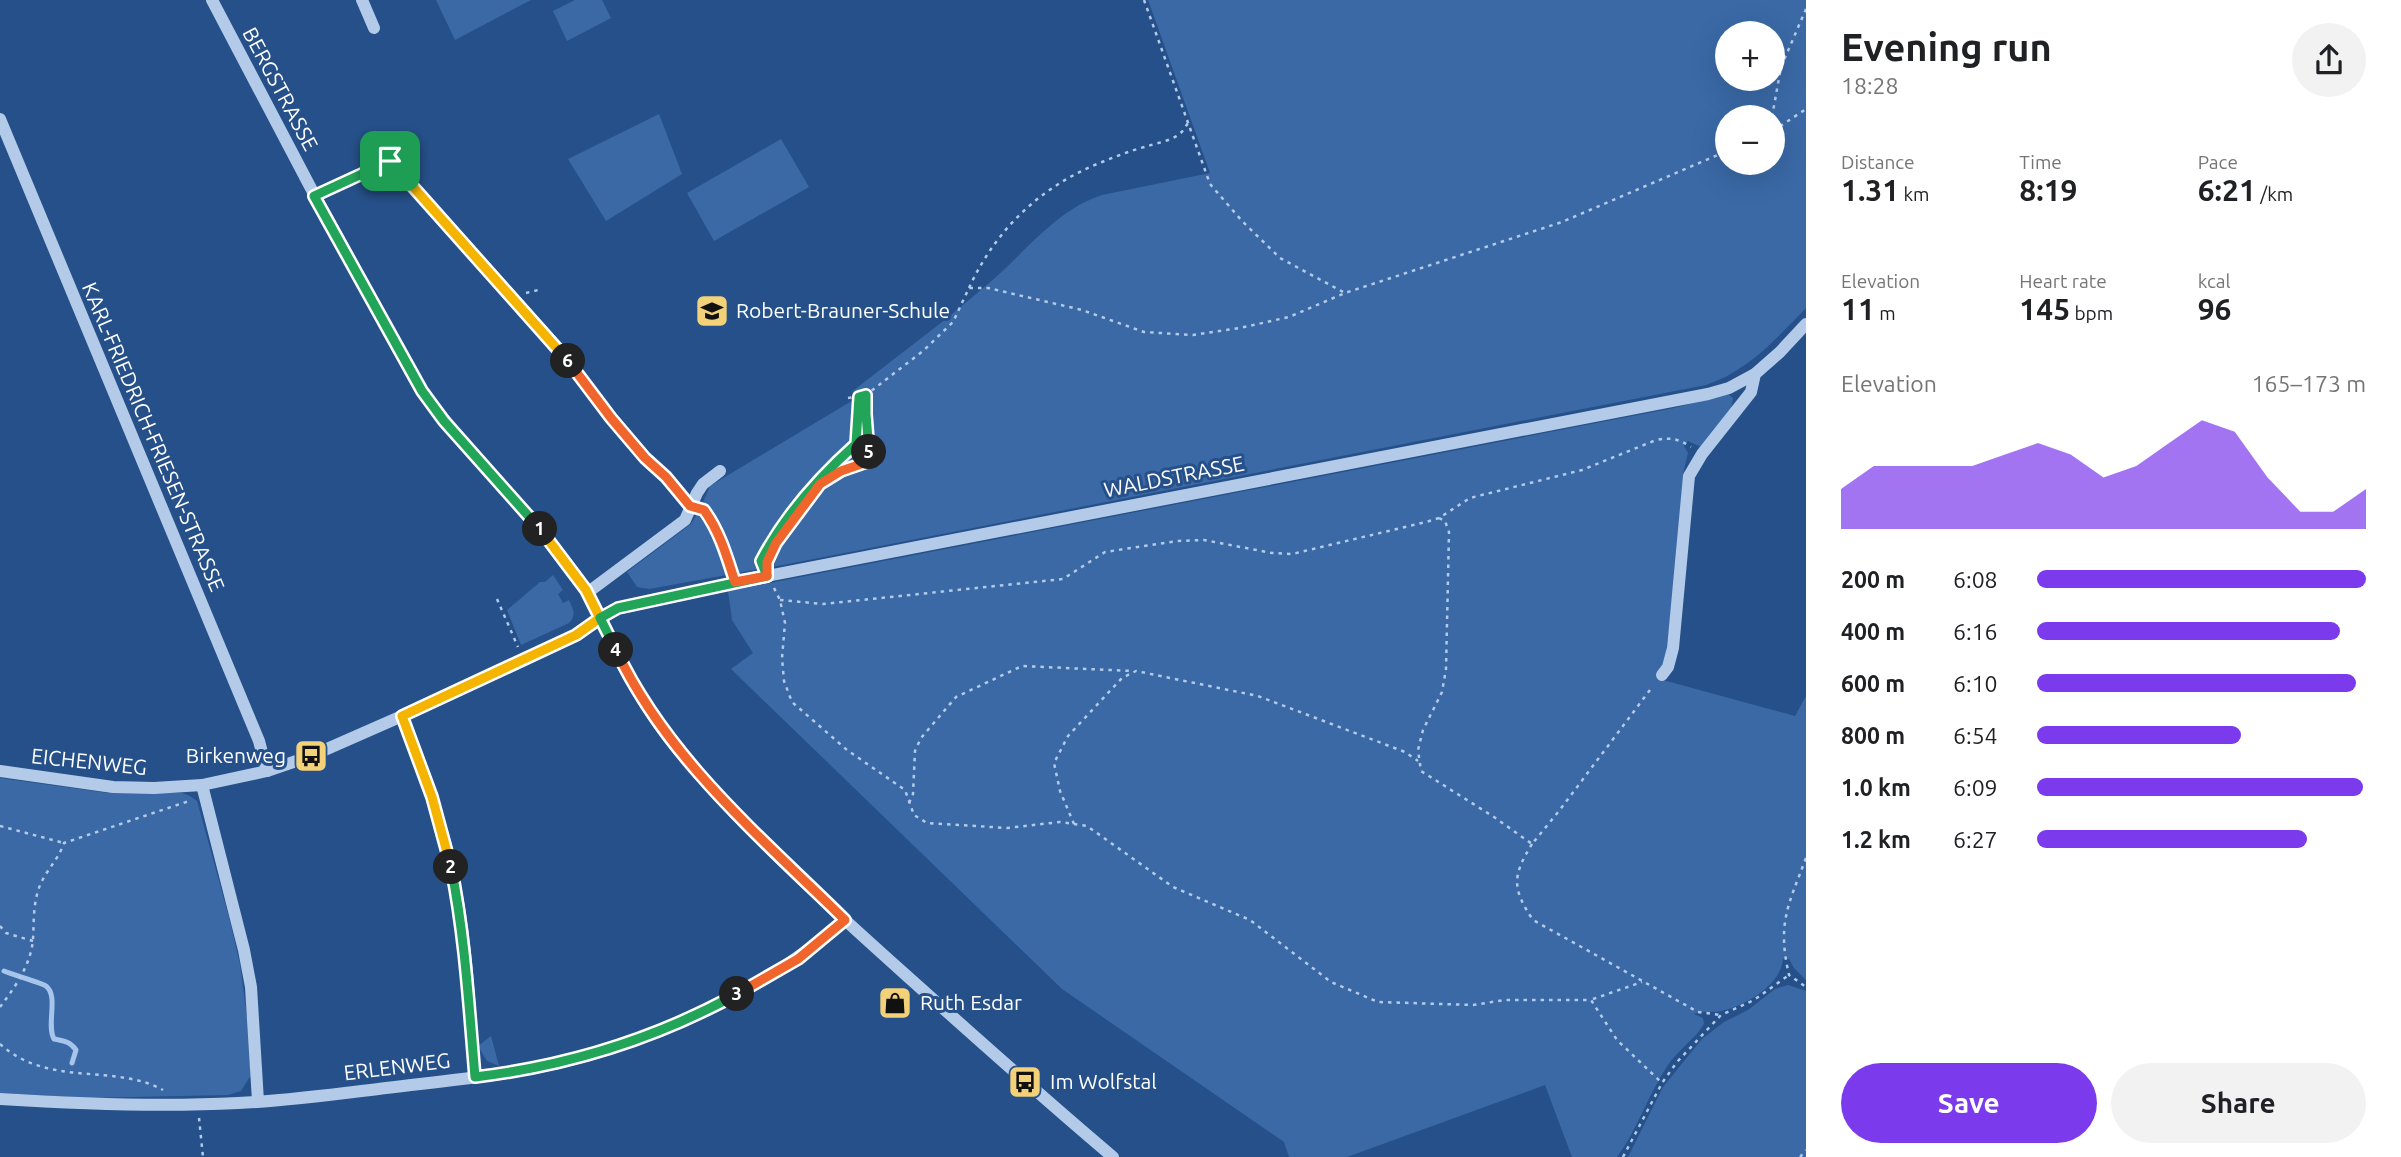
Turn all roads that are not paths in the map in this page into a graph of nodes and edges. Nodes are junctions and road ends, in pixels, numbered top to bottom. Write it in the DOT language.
graph roads {
  1 [pos="212,0"];
  2 [pos="362,0"];
  3 [pos="374,28"];
  4 [pos="0,119"];
  5 [pos="314,196"];
  6 [pos="1806,324"];
  7 [pos="1755,374"];
  8 [pos="720,471"];
  9 [pos="690,506"];
  10 [pos="587,593"];
  11 [pos="600,618"];
  12 [pos="1662,675"];
  13 [pos="402,716"];
  14 [pos="0,771"];
  15 [pos="267,771"];
  16 [pos="202,785"];
  17 [pos="845,920"];
  18 [pos="475,1077"];
  19 [pos="0,1099"];
  20 [pos="258,1101"];
  21 [pos="1113,1157"];
  1 -- 5 [label="street, BERGSTRASSE"];
  2 -- 3 [label="street"];
  4 -- 15 [label="street, KARL-FRIEDRICH-FRIESEN-STRASSE"];
  5 -- 9 [label="street"];
  5 -- 10 [label="street, BERGSTRASSE"];
  6 -- 7 [label="street"];
  7 -- 11 [label="street, WALDSTRASSE"];
  7 -- 12 [label="street"];
  8 -- 9 [label="street"];
  9 -- 10 [label="street"];
  10 -- 11 [label="street, BERGSTRASSE"];
  11 -- 13 [label="street, EICHENWEG"];
  11 -- 17 [label="street, BERGSTRASSE"];
  13 -- 15 [label="street, EICHENWEG"];
  13 -- 18 [label="street"];
  14 -- 16 [label="street, EICHENWEG"];
  15 -- 16 [label="street, EICHENWEG"];
  16 -- 20 [label="street"];
  17 -- 18 [label="street, ERLENWEG"];
  17 -- 21 [label="street, BERGSTRASSE"];
  18 -- 20 [label="street, ERLENWEG"];
  19 -- 20 [label="street, ERLENWEG"];
}
